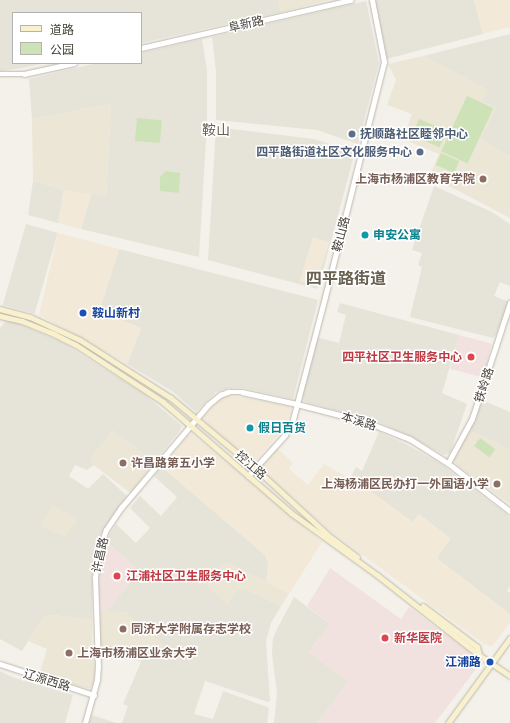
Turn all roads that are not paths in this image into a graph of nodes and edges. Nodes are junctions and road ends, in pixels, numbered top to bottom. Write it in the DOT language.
graph roads {
  1 [pos="351,0"];
  2 [pos="372,0"];
  3 [pos="142,48"];
  4 [pos="69,64"];
  5 [pos="0,74"];
  6 [pos="510,302"];
  7 [pos="0,310"];
  8 [pos="0,316"];
  9 [pos="297,404"];
  10 [pos="196,418"];
  11 [pos="191,425"];
  12 [pos="448,463"];
  13 [pos="255,468"];
  14 [pos="248,476"];
  15 [pos="510,511"];
  16 [pos="510,638"];
  17 [pos="479,655"];
  18 [pos="491,662"];
  19 [pos="0,664"];
  20 [pos="510,676"];
  21 [pos="94,695"];
  22 [pos="85,723"];
  23 [pos="448,723"];
  1 -- 3 [label="street, 阜新路"];
  2 -- 9 [label="street, 鞍山路"];
  4 -- 5 [label="street"];
  6 -- 12 [label="street, 铁岭路"];
  7 -- 10 [label="main road, 控江路"];
  8 -- 11 [label="main road, 控江路"];
  9 -- 10 [label="street, 本溪路"];
  9 -- 12 [label="street, 本溪路"];
  9 -- 13 [label="street, 鞍山路"];
  10 -- 11 [label="street, 许昌路"];
  10 -- 13 [label="main road, 控江路"];
  11 -- 14 [label="main road, 控江路"];
  11 -- 21 [label="street, 许昌路"];
  12 -- 15 [label="street, 本溪路"];
  13 -- 14 [label="street, 鞍山路"];
  13 -- 17 [label="main road, 控江路"];
  14 -- 17 [label="main road, 控江路"];
  16 -- 18 [label="main road"];
  17 -- 18 [label="main road, 控江路"];
  18 -- 20 [label="main road, 控江路"];
  18 -- 23 [label="main road"];
  19 -- 21 [label="street, 辽源西路"];
  21 -- 22 [label="street, 许昌路"];
}
